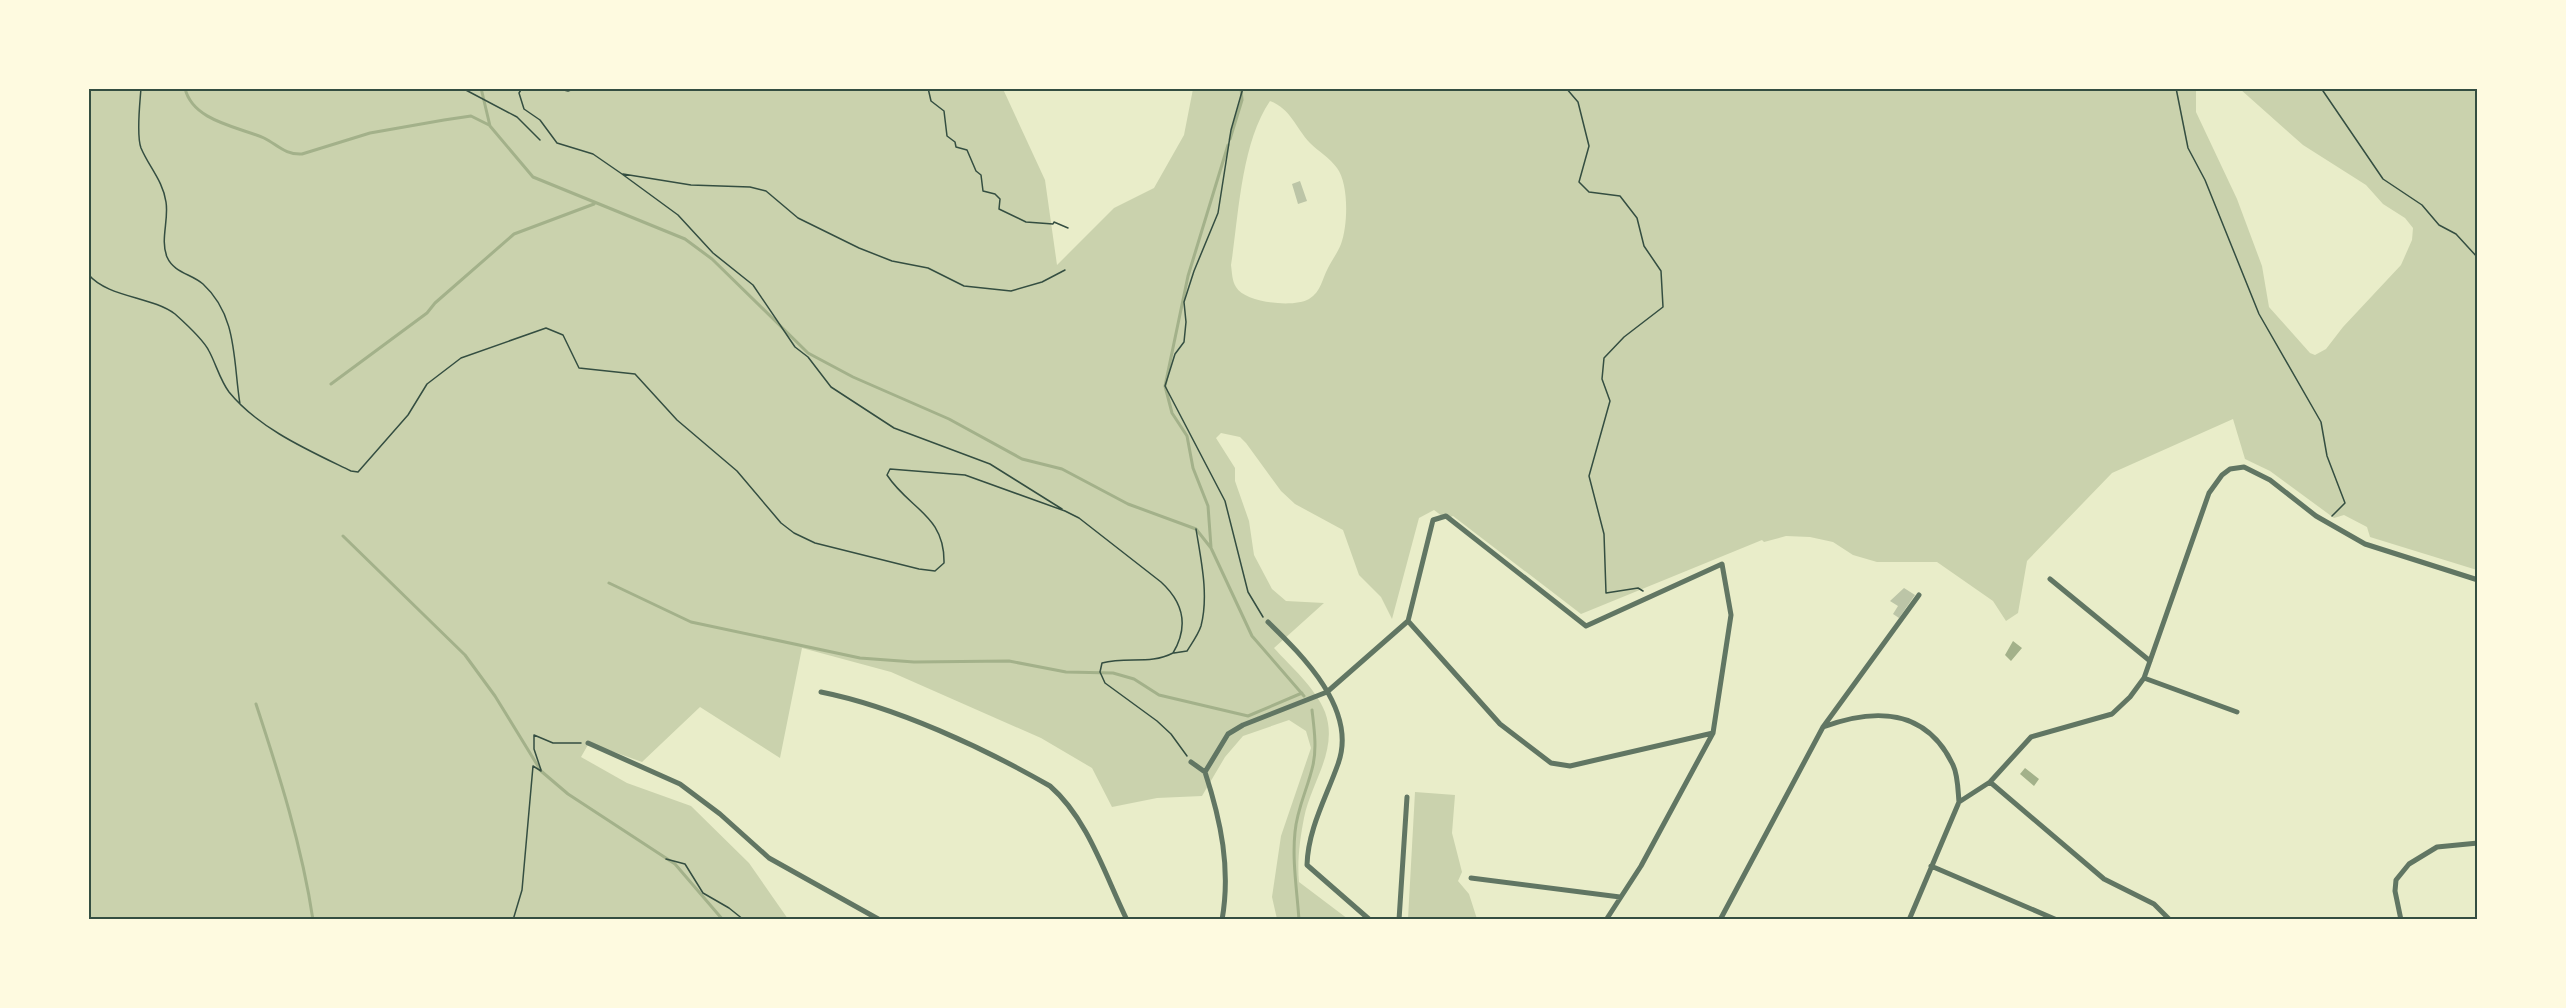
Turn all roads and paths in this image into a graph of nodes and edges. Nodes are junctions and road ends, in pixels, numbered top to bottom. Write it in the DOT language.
graph roads {
  1 [pos="141,88"];
  2 [pos="462,88"];
  3 [pos="522,88"];
  4 [pos="555,88"];
  5 [pos="577,88"];
  6 [pos="928,88"];
  7 [pos="1243,88"];
  8 [pos="1566,88"];
  9 [pos="2176,88"];
  10 [pos="2321,88"];
  11 [pos="540,140"];
  12 [pos="622,174"];
  13 [pos="1068,228"];
  14 [pos="2478,258"];
  15 [pos="1065,270"];
  16 [pos="88,274"];
  17 [pos="240,404"];
  18 [pos="1065,511"];
  19 [pos="2324,521"];
  20 [pos="1196,529"];
  21 [pos="2050,579"];
  22 [pos="2478,580"];
  23 [pos="1649,595"];
  24 [pos="1919,595"];
  25 [pos="1408,621"];
  26 [pos="1268,622"];
  27 [pos="1173,653"];
  28 [pos="2150,661"];
  29 [pos="2144,678"];
  30 [pos="822,692"];
  31 [pos="1327,692"];
  32 [pos="2237,712"];
  33 [pos="1823,727"];
  34 [pos="1713,733"];
  35 [pos="588,743"];
  36 [pos="1191,762"];
  37 [pos="1205,772"];
  38 [pos="1990,782"];
  39 [pos="1407,797"];
  40 [pos="1959,802"];
  41 [pos="2478,843"];
  42 [pos="666,859"];
  43 [pos="1931,866"];
  44 [pos="1471,878"];
  45 [pos="1620,897"];
  46 [pos="513,920"];
  47 [pos="744,920"];
  48 [pos="880,920"];
  49 [pos="1127,920"];
  50 [pos="1222,920"];
  51 [pos="1370,920"];
  52 [pos="1399,920"];
  53 [pos="1606,920"];
  54 [pos="1720,920"];
  55 [pos="1909,920"];
  56 [pos="2057,920"];
  57 [pos="2170,920"];
  58 [pos="2402,920"];
  1 -- 17 [label="path"];
  2 -- 11 [label="path"];
  3 -- 12 [label="path"];
  4 -- 5 [label="path"];
  6 -- 13 [label="path"];
  7 -- 26 [label="path"];
  8 -- 23 [label="path"];
  9 -- 19 [label="path"];
  10 -- 14 [label="path"];
  12 -- 15 [label="path"];
  12 -- 18 [label="path"];
  16 -- 17 [label="path"];
  17 -- 18 [label="path"];
  18 -- 27 [label="path"];
  19 -- 22 [label="street"];
  19 -- 28 [label="street"];
  20 -- 27 [label="path"];
  21 -- 28 [label="street"];
  23 -- 25 [label="street"];
  23 -- 34 [label="street"];
  24 -- 33 [label="street"];
  25 -- 31 [label="street"];
  25 -- 34 [label="street"];
  26 -- 31 [label="street"];
  27 -- 36 [label="path"];
  28 -- 29 [label="street"];
  29 -- 32 [label="street"];
  29 -- 38 [label="street"];
  30 -- 49 [label="street"];
  31 -- 37 [label="street"];
  31 -- 51 [label="street"];
  33 -- 40 [label="street"];
  33 -- 54 [label="street"];
  34 -- 45 [label="street"];
  35 -- 46 [label="path"];
  35 -- 48 [label="street"];
  36 -- 37 [label="street"];
  37 -- 50 [label="street"];
  38 -- 40 [label="street"];
  38 -- 57 [label="street"];
  39 -- 52 [label="street"];
  40 -- 43 [label="street"];
  41 -- 58 [label="street"];
  42 -- 47 [label="path"];
  43 -- 55 [label="street"];
  43 -- 56 [label="street"];
  44 -- 45 [label="street"];
  45 -- 53 [label="street"];
}
